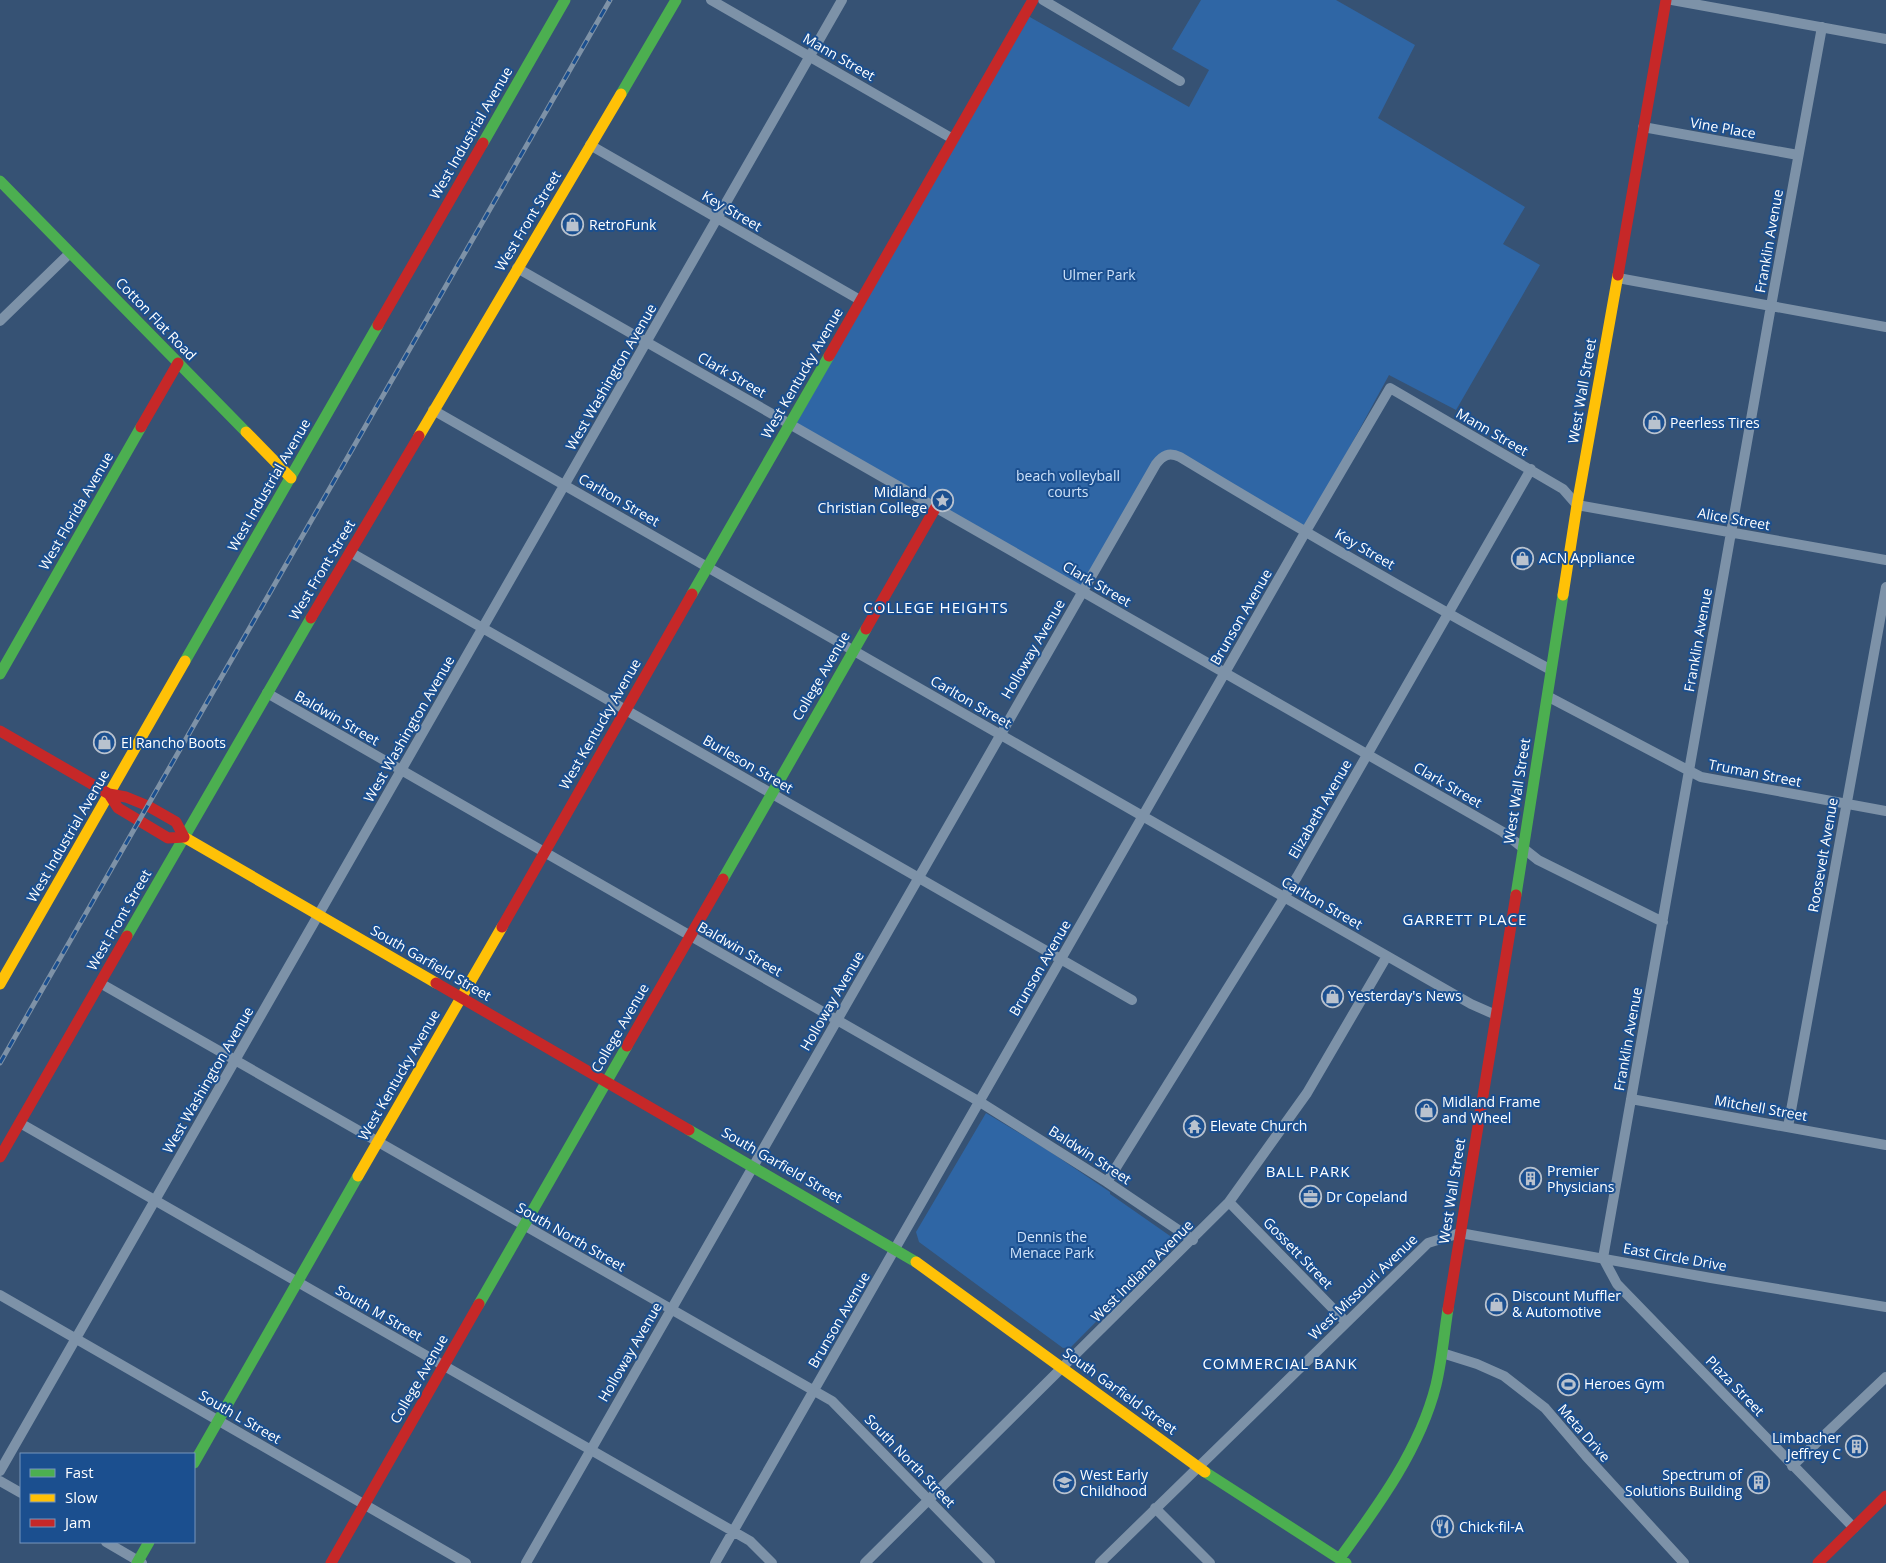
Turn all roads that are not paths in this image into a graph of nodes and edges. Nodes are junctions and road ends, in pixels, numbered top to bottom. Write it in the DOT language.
graph roads {
  1 [pos="565,0"];
  2 [pos="676,0"];
  3 [pos="711,0"];
  4 [pos="842,0"];
  5 [pos="1033,0"];
  6 [pos="1043,0"];
  7 [pos="1666,0"];
  8 [pos="1672,0"];
  9 [pos="1822,27"];
  10 [pos="1886,39"];
  11 [pos="810,57"];
  12 [pos="1180,81"];
  13 [pos="1643,127"];
  14 [pos="952,139"];
  15 [pos="590,145"];
  16 [pos="1798,155"];
  17 [pos="0,181"];
  18 [pos="718,218"];
  19 [pos="70,253"];
  20 [pos="517,268"];
  21 [pos="1618,278"];
  22 [pos="860,300"];
  23 [pos="1771,306"];
  24 [pos="1,321"];
  25 [pos="1886,327"];
  26 [pos="647,342"];
  27 [pos="178,363"];
  28 [pos="1390,388"];
  29 [pos="433,410"];
  30 [pos="790,424"];
  31 [pos="1166,455"];
  32 [pos="1531,469"];
  33 [pos="291,478"];
  34 [pos="565,485"];
  35 [pos="1577,505"];
  36 [pos="936,508"];
  37 [pos="1306,531"];
  38 [pos="1731,532"];
  39 [pos="350,552"];
  40 [pos="1886,560"];
  41 [pos="708,567"];
  42 [pos="1886,587"];
  43 [pos="1082,591"];
  44 [pos="1449,613"];
  45 [pos="483,628"];
  46 [pos="853,650"];
  47 [pos="1551,670"];
  48 [pos="1225,673"];
  49 [pos="0,674"];
  50 [pos="267,693"];
  51 [pos="1547,696"];
  52 [pos="625,710"];
  53 [pos="0,731"];
  54 [pos="1000,734"];
  55 [pos="1368,755"];
  56 [pos="401,771"];
  57 [pos="1689,771"];
  58 [pos="772,793"];
  59 [pos="109,794"];
  60 [pos="1846,803"];
  61 [pos="1886,811"];
  62 [pos="1143,816"];
  63 [pos="184,837"];
  64 [pos="1524,848"];
  65 [pos="544,852"];
  66 [pos="918,878"];
  67 [pos="1284,898"];
  68 [pos="318,915"];
  69 [pos="1663,922"];
  70 [pos="690,936"];
  71 [pos="1387,956"];
  72 [pos="1061,959"];
  73 [pos="100,983"];
  74 [pos="0,984"];
  75 [pos="460,998"];
  76 [pos="1132,1000"];
  77 [pos="1496,1015"];
  78 [pos="837,1020"];
  79 [pos="235,1061"];
  80 [pos="607,1081"];
  81 [pos="1631,1099"];
  82 [pos="980,1102"];
  83 [pos="20,1123"];
  84 [pos="1788,1127"];
  85 [pos="377,1143"];
  86 [pos="1886,1145"];
  87 [pos="0,1157"];
  88 [pos="753,1166"];
  89 [pos="1107,1182"];
  90 [pos="155,1200"];
  91 [pos="1230,1202"];
  92 [pos="524,1226"];
  93 [pos="1460,1232"];
  94 [pos="1193,1240"];
  95 [pos="895,1249"];
  96 [pos="1603,1258"];
  97 [pos="298,1282"];
  98 [pos="0,1295"];
  99 [pos="1886,1307"];
  100 [pos="670,1310"];
  101 [pos="1346,1322"];
  102 [pos="76,1339"];
  103 [pos="1442,1352"];
  104 [pos="444,1366"];
  105 [pos="1063,1368"];
  106 [pos="1886,1377"];
  107 [pos="814,1392"];
  108 [pos="218,1421"];
  109 [pos="591,1450"];
  110 [pos="195,1461"];
  111 [pos="1792,1466"];
  112 [pos="1198,1467"];
  113 [pos="0,1471"];
  114 [pos="0,1481"];
  115 [pos="20,1492"];
  116 [pos="1885,1498"];
  117 [pos="929,1500"];
  118 [pos="364,1505"];
  119 [pos="1156,1508"];
  120 [pos="1854,1528"];
  121 [pos="733,1531"];
  122 [pos="108,1543"];
  123 [pos="148,1543"];
  124 [pos="1341,1561"];
  125 [pos="139,1562"];
  126 [pos="331,1563"];
  127 [pos="466,1563"];
  128 [pos="526,1563"];
  129 [pos="715,1563"];
  130 [pos="772,1563"];
  131 [pos="865,1563"];
  132 [pos="990,1563"];
  133 [pos="1100,1563"];
  134 [pos="1210,1563"];
  135 [pos="1684,1563"];
  136 [pos="1818,1563"];
  1 -- 33 [label="main road, West Industrial Avenue"];
  2 -- 15 [label="main road, West Front Street"];
  3 -- 11 [label="street, Mann Street"];
  4 -- 11 [label="street, West Washington Avenue"];
  5 -- 14 [label="main road, West Kentucky Avenue"];
  6 -- 12 [label="street"];
  7 -- 13 [label="main road, West Wall Street"];
  8 -- 9 [label="street"];
  9 -- 10 [label="street"];
  9 -- 16 [label="street, Franklin Avenue"];
  11 -- 14 [label="street, Mann Street"];
  11 -- 18 [label="street, West Washington Avenue"];
  13 -- 16 [label="street, Vine Place"];
  13 -- 21 [label="main road, West Wall Street"];
  14 -- 22 [label="main road, West Kentucky Avenue"];
  15 -- 18 [label="street, Key Street"];
  15 -- 20 [label="main road, West Front Street"];
  16 -- 23 [label="street, Franklin Avenue"];
  17 -- 19 [label="main road, Cotton Flat Road"];
  18 -- 22 [label="street, Key Street"];
  18 -- 26 [label="street, West Washington Avenue"];
  19 -- 24 [label="street"];
  19 -- 27 [label="main road, Cotton Flat Road"];
  20 -- 26 [label="street, Clark Street"];
  20 -- 29 [label="main road, West Front Street"];
  21 -- 23 [label="street"];
  21 -- 35 [label="main road, West Wall Street"];
  22 -- 30 [label="main road, West Kentucky Avenue"];
  23 -- 25 [label="street"];
  23 -- 38 [label="street, Franklin Avenue"];
  26 -- 30 [label="street, Clark Street"];
  26 -- 34 [label="street, West Washington Avenue"];
  27 -- 33 [label="main road, Cotton Flat Road"];
  27 -- 49 [label="main road, West Florida Avenue"];
  28 -- 32 [label="street, Mann Street"];
  28 -- 37 [label="street, Brunson Avenue"];
  29 -- 34 [label="street, Carlton Street"];
  29 -- 39 [label="main road, West Front Street"];
  30 -- 36 [label="street, Clark Street"];
  30 -- 41 [label="main road, West Kentucky Avenue"];
  31 -- 37 [label="street, Key Street"];
  31 -- 43 [label="street, Holloway Avenue"];
  32 -- 35 [label="street, Mann Street"];
  32 -- 44 [label="street, Elizabeth Avenue"];
  33 -- 59 [label="main road, West Industrial Avenue"];
  34 -- 41 [label="street, Carlton Street"];
  34 -- 45 [label="street, West Washington Avenue"];
  35 -- 38 [label="street, Alice Street"];
  35 -- 47 [label="main road, West Wall Street"];
  36 -- 43 [label="street, Clark Street"];
  36 -- 46 [label="main road, College Avenue"];
  37 -- 44 [label="street, Key Street"];
  37 -- 48 [label="street, Brunson Avenue"];
  38 -- 40 [label="street, Alice Street"];
  38 -- 57 [label="street, Franklin Avenue"];
  39 -- 45 [label="street, Burleson Street"];
  39 -- 50 [label="main road, West Front Street"];
  41 -- 46 [label="street, Carlton Street"];
  41 -- 52 [label="main road, West Kentucky Avenue"];
  42 -- 60 [label="street, Roosevelt Avenue"];
  43 -- 48 [label="street, Clark Street"];
  43 -- 54 [label="street, Holloway Avenue"];
  44 -- 47 [label="street, Key Street"];
  44 -- 55 [label="street, Elizabeth Avenue"];
  45 -- 52 [label="street, Burleson Street"];
  45 -- 56 [label="street, West Washington Avenue"];
  46 -- 54 [label="street, Carlton Street"];
  46 -- 58 [label="main road, College Avenue"];
  47 -- 51 [label="main road, West Wall Street"];
  48 -- 55 [label="street, Clark Street"];
  48 -- 62 [label="street, Brunson Avenue"];
  50 -- 56 [label="street, Baldwin Street"];
  50 -- 63 [label="main road, West Front Street"];
  51 -- 57 [label="street, Truman Street"];
  51 -- 64 [label="main road, West Wall Street"];
  52 -- 58 [label="street, Burleson Street"];
  52 -- 65 [label="main road, West Kentucky Avenue"];
  53 -- 59 [label="main road, South Garfield Street"];
  54 -- 62 [label="street, Carlton Street"];
  54 -- 66 [label="street, Holloway Avenue"];
  55 -- 64 [label="street, Clark Street"];
  55 -- 67 [label="street, Elizabeth Avenue"];
  56 -- 65 [label="street, Baldwin Street"];
  56 -- 68 [label="street, West Washington Avenue"];
  57 -- 60 [label="street, Truman Street"];
  57 -- 69 [label="street, Franklin Avenue"];
  58 -- 66 [label="street, Burleson Street"];
  58 -- 70 [label="main road, College Avenue"];
  59 -- 63 [label="main road, South Garfield Street"];
  59 -- 63 [label="main road, South Garfield Street"];
  59 -- 74 [label="main road, West Industrial Avenue"];
  60 -- 61 [label="street, Truman Street"];
  60 -- 84 [label="street, Roosevelt Avenue"];
  62 -- 67 [label="street, Carlton Street"];
  62 -- 72 [label="street, Brunson Avenue"];
  63 -- 68 [label="main road, South Garfield Street"];
  63 -- 73 [label="main road, West Front Street"];
  64 -- 69 [label="street, Clark Street"];
  64 -- 77 [label="main road, West Wall Street"];
  65 -- 70 [label="street, Baldwin Street"];
  65 -- 75 [label="main road, West Kentucky Avenue"];
  66 -- 72 [label="street, Burleson Street"];
  66 -- 78 [label="street, Holloway Avenue"];
  67 -- 71 [label="street, Carlton Street"];
  67 -- 89 [label="street, Elizabeth Avenue"];
  68 -- 75 [label="main road, South Garfield Street"];
  68 -- 79 [label="street, West Washington Avenue"];
  69 -- 81 [label="street, Franklin Avenue"];
  70 -- 78 [label="street, Baldwin Street"];
  70 -- 80 [label="main road, College Avenue"];
  71 -- 77 [label="street, Carlton Street"];
  71 -- 91 [label="street, West Indiana Avenue"];
  72 -- 76 [label="street, Burleson Street"];
  72 -- 82 [label="street, Brunson Avenue"];
  73 -- 79 [label="street, South North Street"];
  73 -- 83 [label="main road, West Front Street"];
  75 -- 80 [label="main road, South Garfield Street"];
  75 -- 85 [label="main road, West Kentucky Avenue"];
  77 -- 93 [label="main road, West Wall Street"];
  78 -- 82 [label="street, Baldwin Street"];
  78 -- 88 [label="street, Holloway Avenue"];
  79 -- 85 [label="street, South North Street"];
  79 -- 90 [label="street, West Washington Avenue"];
  80 -- 88 [label="main road, South Garfield Street"];
  80 -- 92 [label="main road, College Avenue"];
  81 -- 84 [label="street, Mitchell Street"];
  81 -- 96 [label="street, Franklin Avenue"];
  82 -- 89 [label="street, Baldwin Street"];
  82 -- 95 [label="street, Brunson Avenue"];
  83 -- 87 [label="main road, West Front Street"];
  83 -- 90 [label="street, South M Street"];
  84 -- 86 [label="street, Mitchell Street"];
  85 -- 92 [label="street, South North Street"];
  85 -- 97 [label="main road, West Kentucky Avenue"];
  88 -- 95 [label="main road, South Garfield Street"];
  88 -- 100 [label="street, Holloway Avenue"];
  89 -- 94 [label="street, Baldwin Street"];
  90 -- 97 [label="street, South M Street"];
  90 -- 102 [label="street, West Washington Avenue"];
  91 -- 94 [label="street, West Indiana Avenue"];
  91 -- 101 [label="street, Gossett Street"];
  92 -- 100 [label="street, South North Street"];
  92 -- 104 [label="main road, College Avenue"];
  93 -- 96 [label="street, East Circle Drive"];
  93 -- 101 [label="street, West Missouri Avenue"];
  93 -- 103 [label="main road, West Wall Street"];
  94 -- 105 [label="street, West Indiana Avenue"];
  95 -- 105 [label="main road, South Garfield Street"];
  95 -- 107 [label="street, Brunson Avenue"];
  96 -- 99 [label="street, East Circle Drive"];
  96 -- 111 [label="street, Plaza Street"];
  97 -- 104 [label="street, South M Street"];
  97 -- 108 [label="main road, West Kentucky Avenue"];
  98 -- 102 [label="street, South L Street"];
  100 -- 107 [label="street, South North Street"];
  100 -- 109 [label="street, Holloway Avenue"];
  101 -- 112 [label="street, West Missouri Avenue"];
  102 -- 108 [label="street, South L Street"];
  102 -- 113 [label="street, West Washington Avenue"];
  103 -- 124 [label="main road, West Wall Street"];
  103 -- 135 [label="street, Meta Drive"];
  104 -- 109 [label="street, South M Street"];
  104 -- 118 [label="main road, College Avenue"];
  105 -- 112 [label="main road, South Garfield Street"];
  105 -- 117 [label="street, West Indiana Avenue"];
  106 -- 111 [label="street"];
  107 -- 117 [label="street, South North Street"];
  107 -- 121 [label="street, Brunson Avenue"];
  108 -- 110 [label="main road, West Kentucky Avenue"];
  108 -- 118 [label="street, South L Street"];
  109 -- 121 [label="street, South M Street"];
  109 -- 128 [label="street, Holloway Avenue"];
  111 -- 120 [label="street, Plaza Street"];
  112 -- 119 [label="street, West Missouri Avenue"];
  112 -- 124 [label="main road, South Garfield Street"];
  114 -- 115 [label="street"];
  116 -- 120 [label="main road"];
  117 -- 131 [label="street, West Indiana Avenue"];
  117 -- 132 [label="street, South North Street"];
  118 -- 126 [label="main road, College Avenue"];
  118 -- 127 [label="street, South L Street"];
  119 -- 133 [label="street, West Missouri Avenue"];
  119 -- 134 [label="street"];
  120 -- 136 [label="main road"];
  121 -- 129 [label="street, Brunson Avenue"];
  121 -- 130 [label="street, South M Street"];
  122 -- 125 [label="street"];
  123 -- 125 [label="main road"];
}
